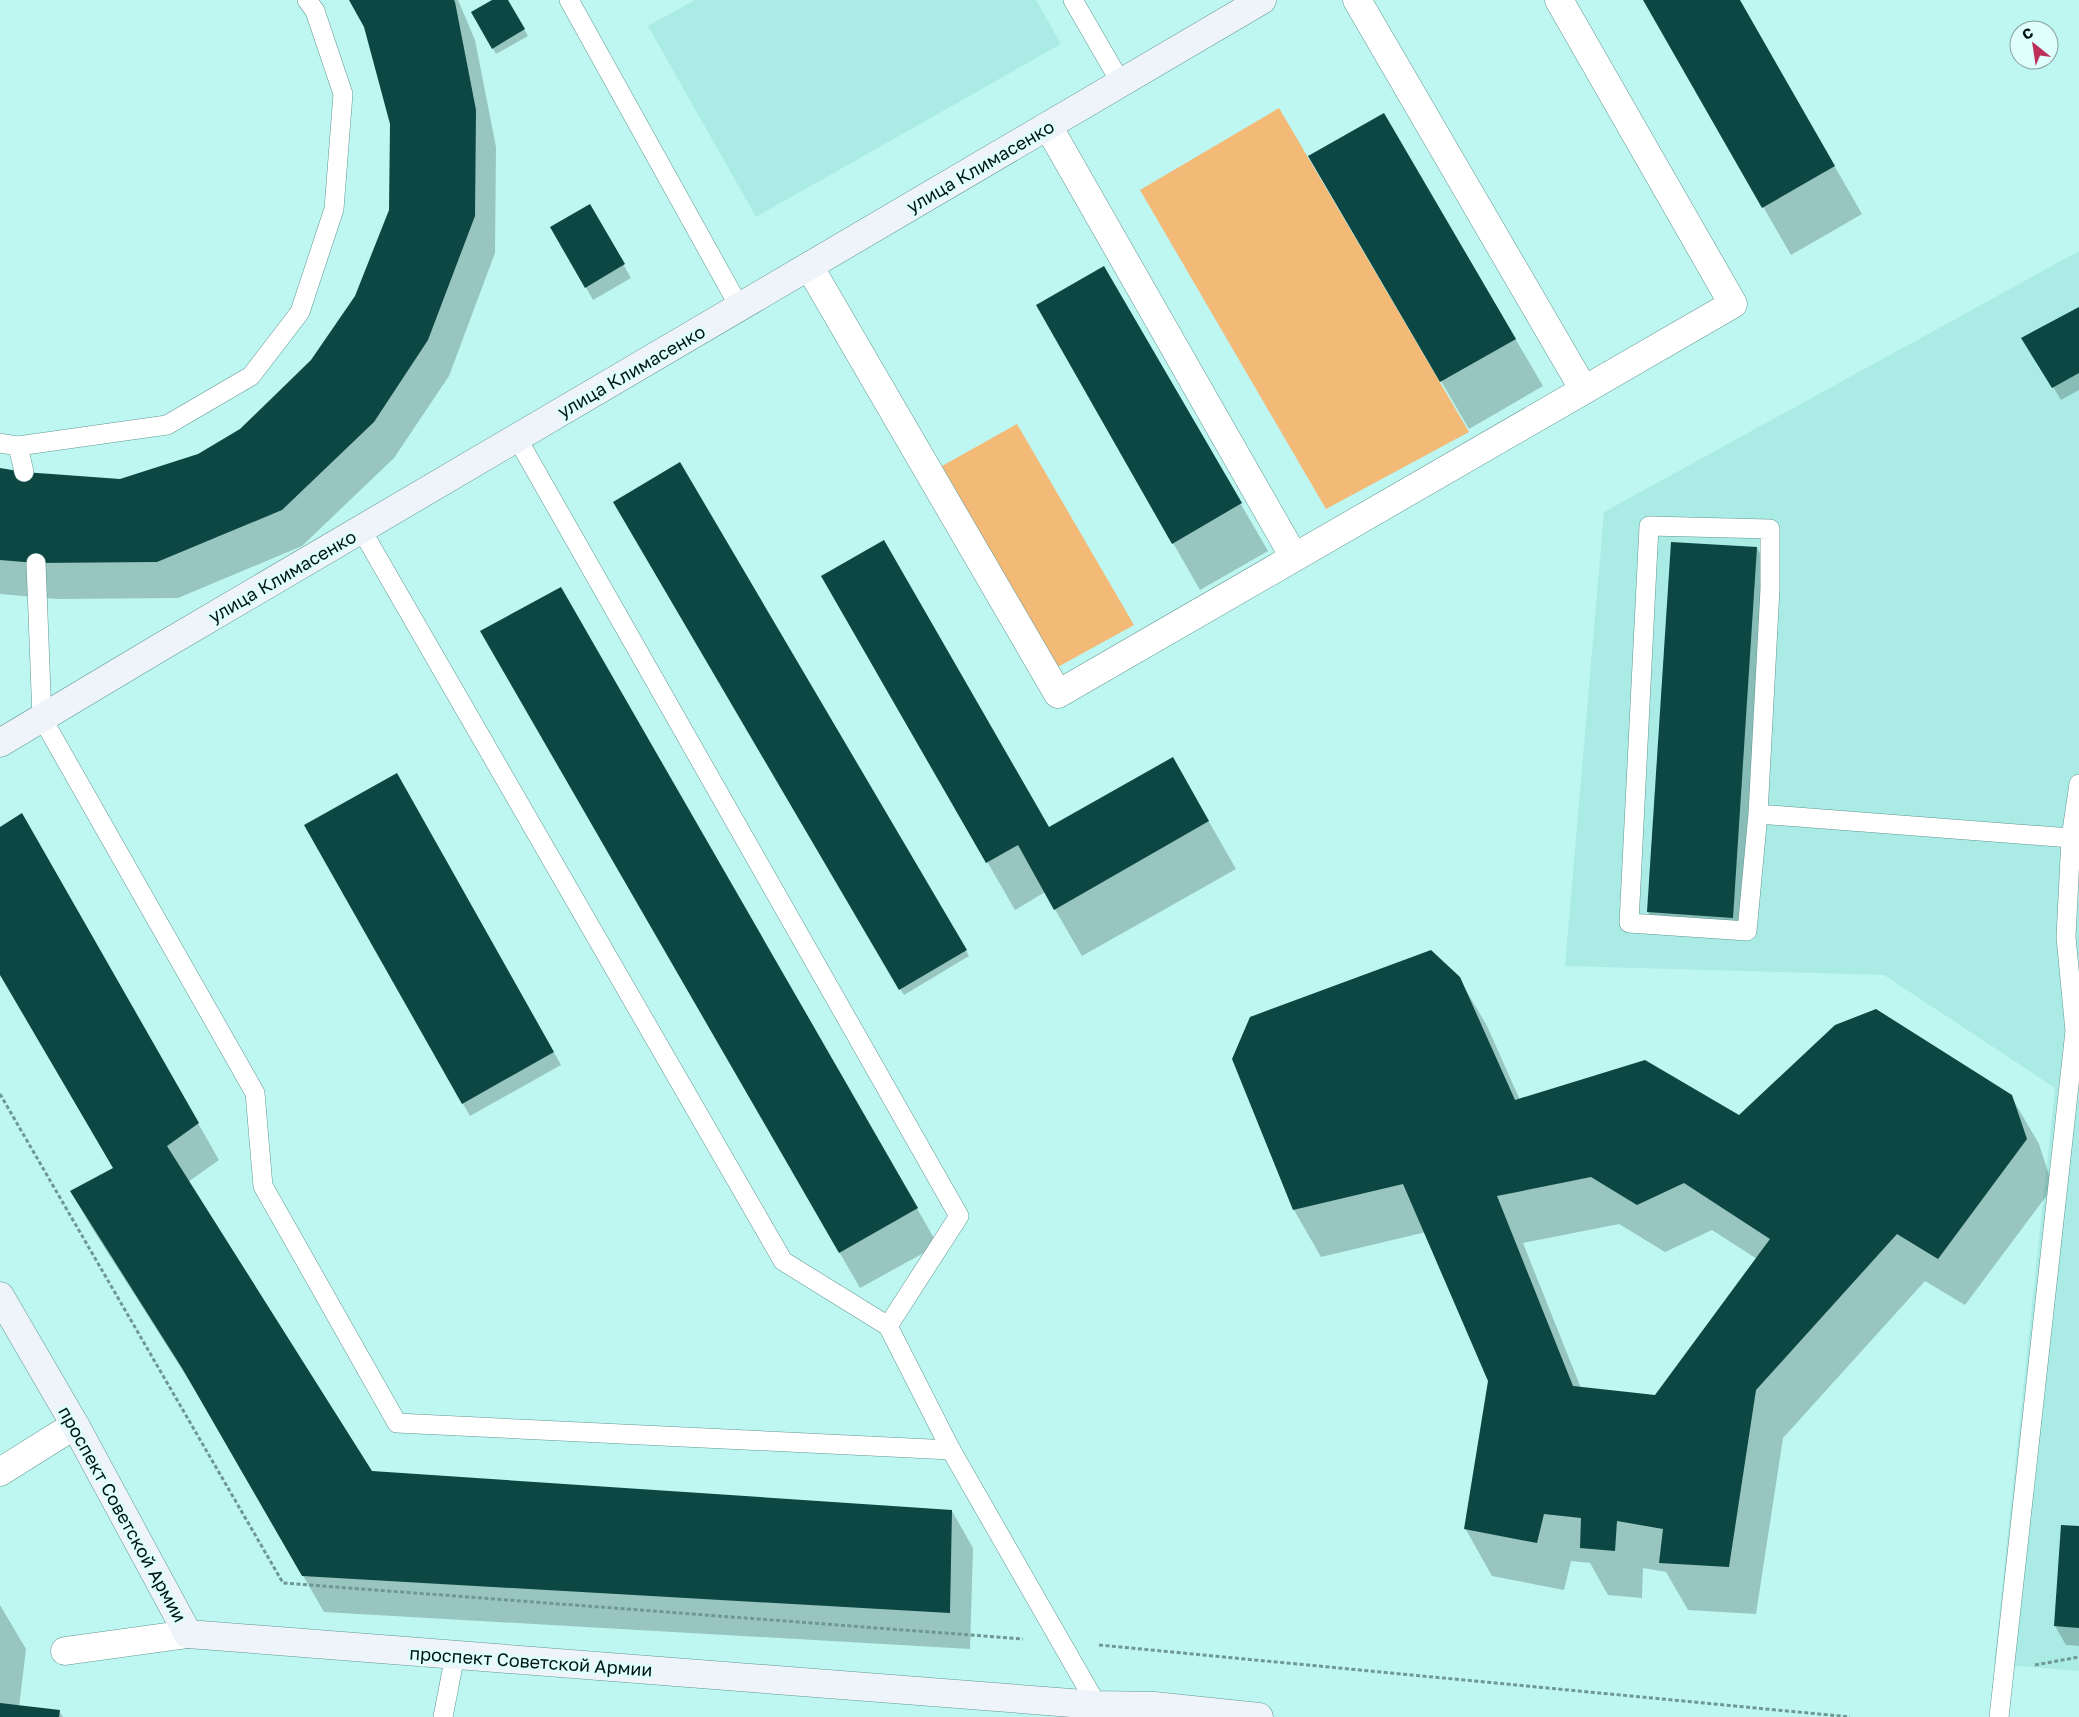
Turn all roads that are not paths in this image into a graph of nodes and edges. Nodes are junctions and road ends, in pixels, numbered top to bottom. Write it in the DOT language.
graph roads {
  1 [pos="307,0"];
  2 [pos="568,0"];
  3 [pos="1073,0"];
  4 [pos="1262,0"];
  5 [pos="1357,0"];
  6 [pos="1559,0"];
  7 [pos="1121,83"];
  8 [pos="1048,126"];
  9 [pos="809,266"];
  10 [pos="740,308"];
  11 [pos="1584,390"];
  12 [pos="517,438"];
  13 [pos="0,443"];
  14 [pos="18,446"];
  15 [pos="24,472"];
  16 [pos="361,529"];
  17 [pos="1294,557"];
  18 [pos="36,563"];
  19 [pos="42,718"];
  20 [pos="0,743"];
  21 [pos="2079,784"];
  22 [pos="1758,814"];
  23 [pos="2071,838"];
  24 [pos="0,1296"];
  25 [pos="888,1326"];
  26 [pos="75,1425"];
  27 [pos="951,1450"];
  28 [pos="0,1472"];
  29 [pos="188,1634"];
  30 [pos="65,1651"];
  31 [pos="455,1655"];
  32 [pos="1097,1705"];
  33 [pos="1154,1711"];
  34 [pos="443,1717"];
  35 [pos="1259,1717"];
  36 [pos="1999,1717"];
  1 -- 14 [label="lane"];
  2 -- 10 [label="lane"];
  3 -- 7 [label="lane"];
  4 -- 7 [label="street, улица Климасенко"];
  5 -- 11 [label="street"];
  6 -- 11 [label="street"];
  7 -- 8 [label="street, улица Климасенко"];
  8 -- 9 [label="street, улица Климасенко"];
  8 -- 17 [label="street"];
  9 -- 10 [label="street, улица Климасенко"];
  9 -- 17 [label="street"];
  10 -- 12 [label="street, улица Климасенко"];
  11 -- 17 [label="street"];
  12 -- 16 [label="street, улица Климасенко"];
  12 -- 25 [label="lane"];
  13 -- 14 [label="lane"];
  14 -- 15 [label="lane"];
  16 -- 19 [label="street, улица Климасенко"];
  16 -- 25 [label="lane"];
  18 -- 19 [label="lane"];
  19 -- 20 [label="street, улица Климасенко"];
  19 -- 27 [label="lane"];
  21 -- 23 [label="lane"];
  22 -- 22 [label="lane"];
  22 -- 23 [label="lane"];
  23 -- 36 [label="lane"];
  24 -- 26 [label="street, проспект Советской Армии"];
  25 -- 27 [label="lane"];
  26 -- 28 [label="street"];
  26 -- 29 [label="street, проспект Советской Армии"];
  27 -- 32 [label="lane"];
  29 -- 30 [label="street"];
  29 -- 31 [label="street, проспект Советской Армии"];
  31 -- 32 [label="street, проспект Советской Армии"];
  31 -- 34 [label="lane"];
  32 -- 33 [label="street, проспект Советской Армии"];
  33 -- 35 [label="street, проспект Советской Армии"];
}
